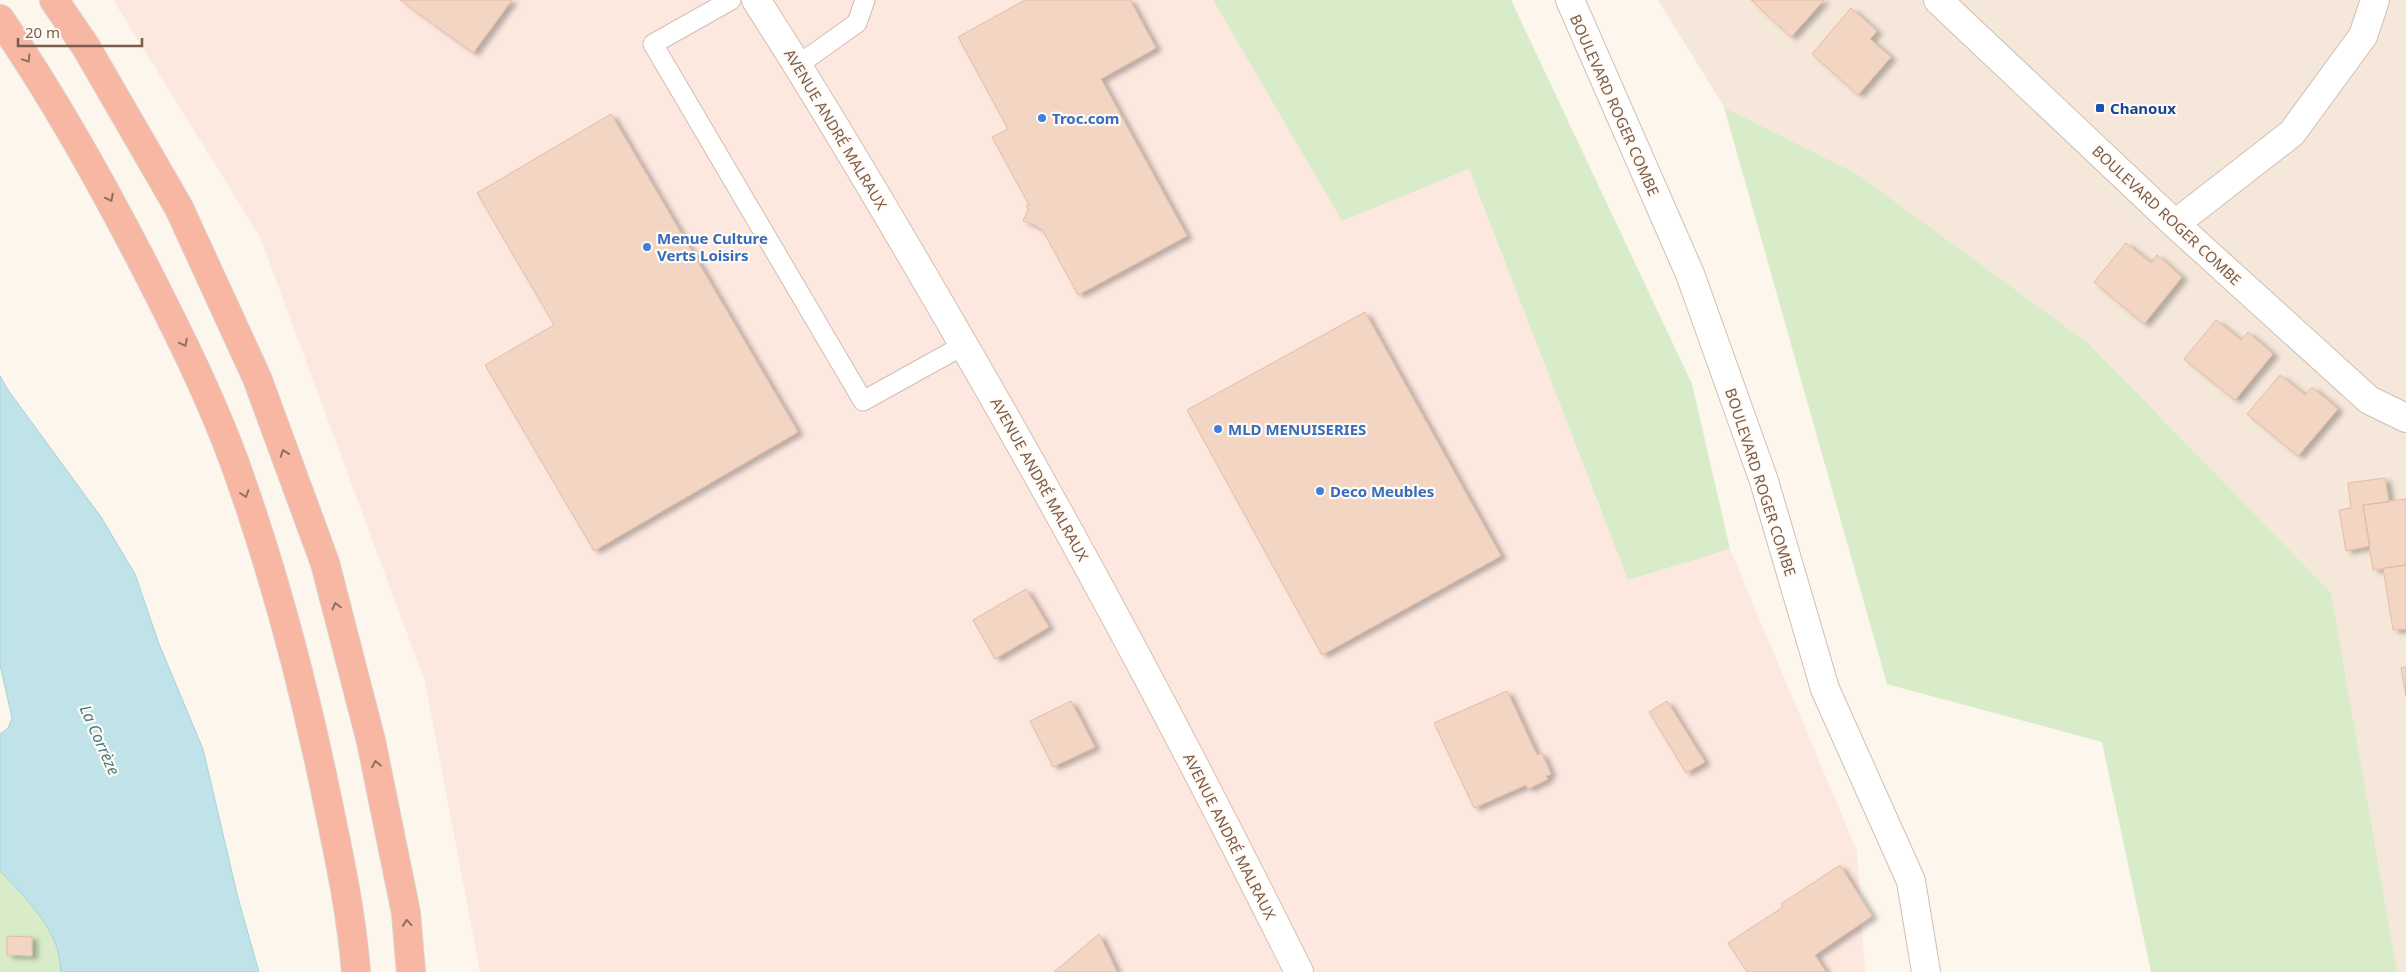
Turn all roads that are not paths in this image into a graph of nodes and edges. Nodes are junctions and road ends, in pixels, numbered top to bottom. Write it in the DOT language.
graph roads {
  1 [pos="54,0"];
  2 [pos="731,0"];
  3 [pos="756,0"];
  4 [pos="865,0"];
  5 [pos="1570,0"];
  6 [pos="1938,0"];
  7 [pos="2375,0"];
  8 [pos="0,18"];
  9 [pos="798,65"];
  10 [pos="2175,224"];
  11 [pos="964,345"];
  12 [pos="2406,418"];
  13 [pos="356,972"];
  14 [pos="411,972"];
  15 [pos="1299,972"];
  16 [pos="1926,972"];
  14 -- 1 [label="highway, one-way"];
  2 -- 11 [label="lane"];
  3 -- 9 [label="street, AVENUE ANDRÉ MALRAUX"];
  4 -- 9 [label="lane"];
  5 -- 16 [label="street, BOULEVARD ROGER COMBE"];
  6 -- 10 [label="street, BOULEVARD ROGER COMBE"];
  7 -- 10 [label="street"];
  8 -- 13 [label="highway, one-way"];
  9 -- 11 [label="street, AVENUE ANDRÉ MALRAUX"];
  10 -- 12 [label="street, BOULEVARD ROGER COMBE"];
  11 -- 15 [label="street, AVENUE ANDRÉ MALRAUX"];
}
